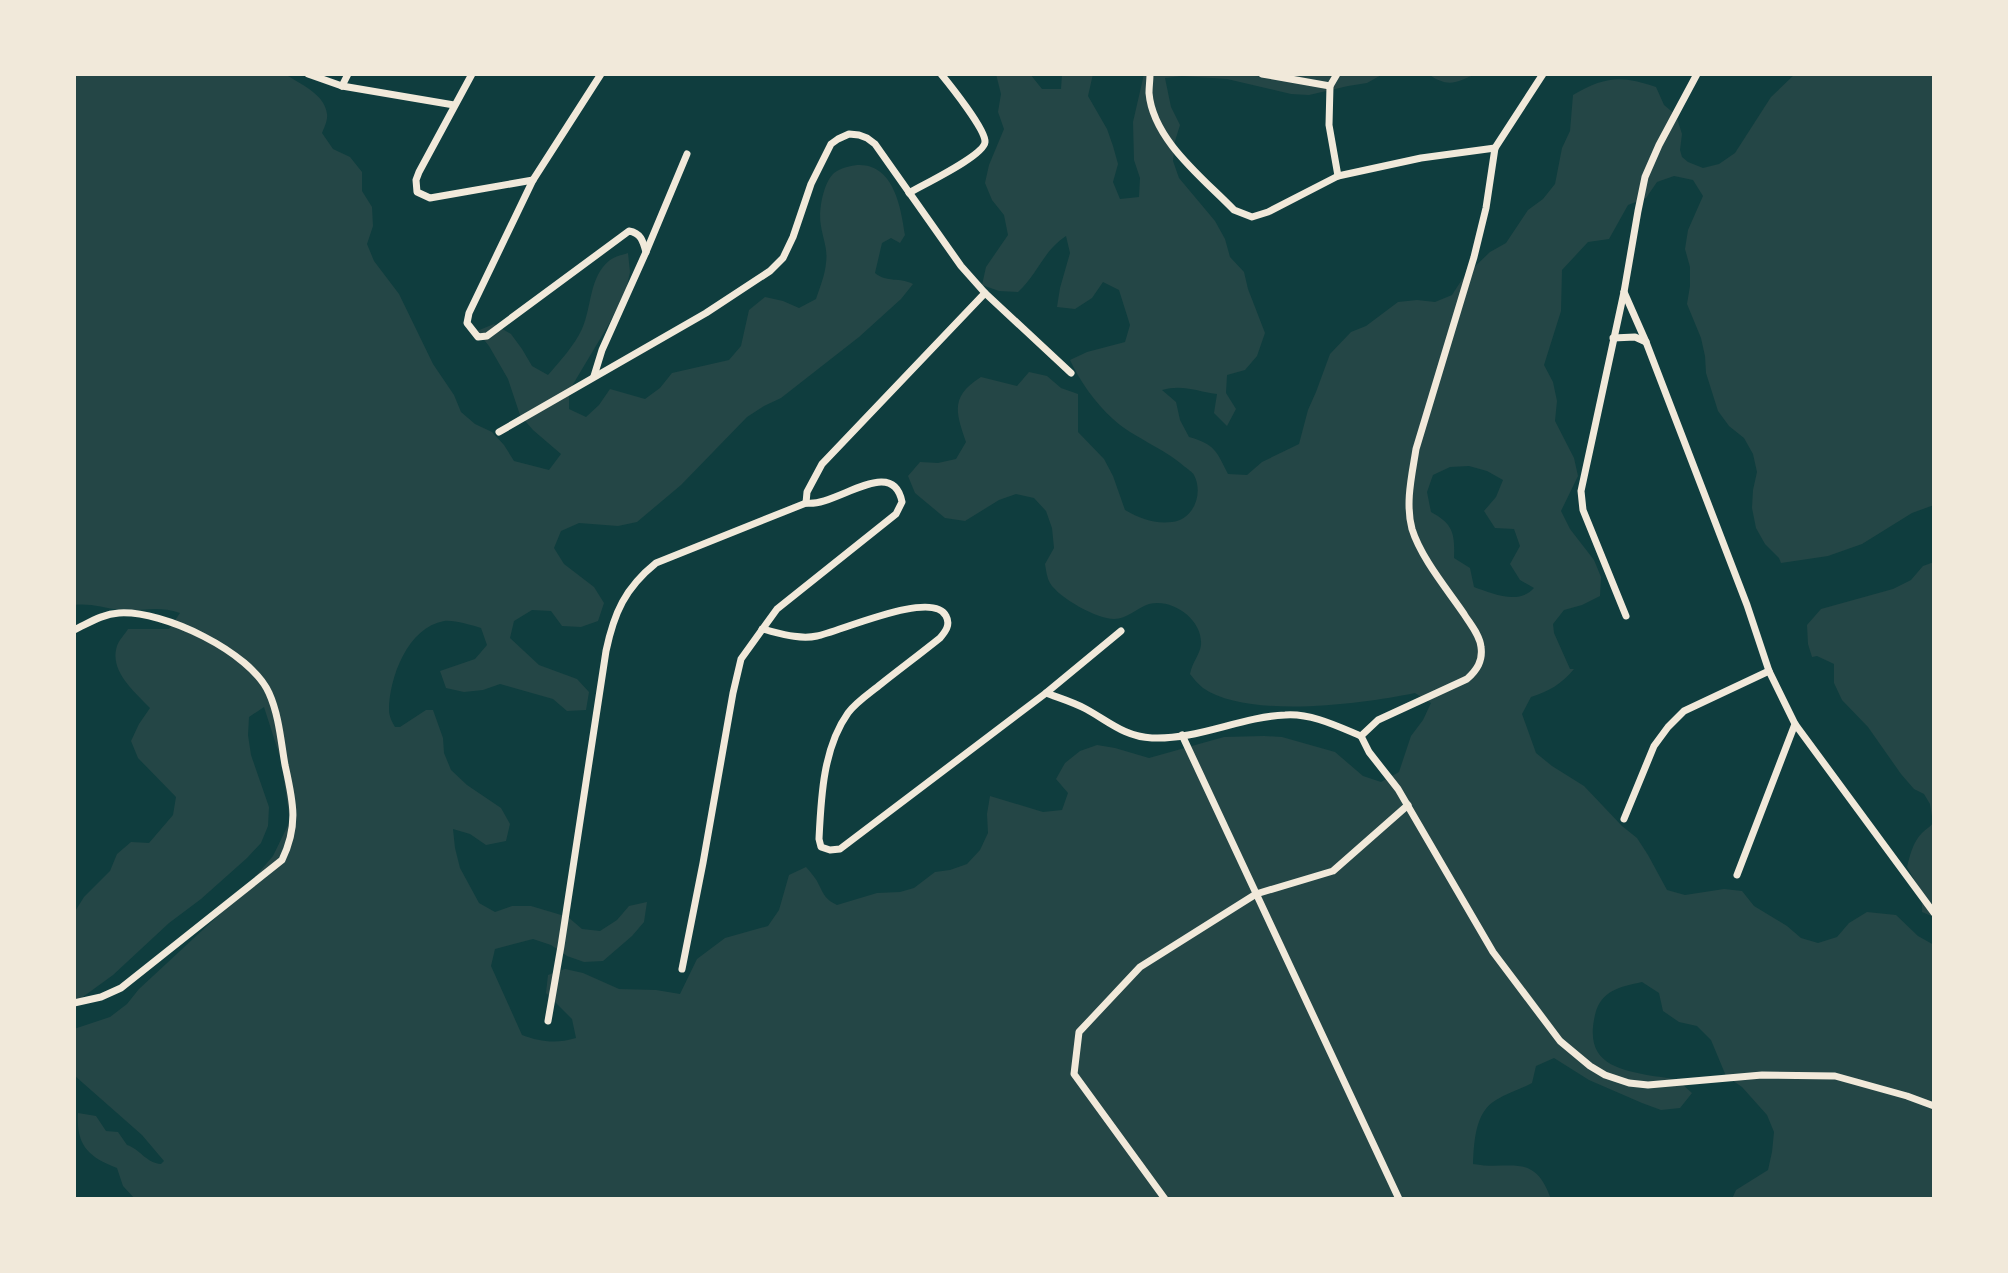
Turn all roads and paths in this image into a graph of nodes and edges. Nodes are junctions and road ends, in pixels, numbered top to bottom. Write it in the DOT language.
graph roads {
  1 [pos="308,74"];
  2 [pos="348,74"];
  3 [pos="472,74"];
  4 [pos="601,74"];
  5 [pos="941,74"];
  6 [pos="1150,74"];
  7 [pos="1262,74"];
  8 [pos="1337,74"];
  9 [pos="1543,74"];
  10 [pos="1697,74"];
  11 [pos="342,86"];
  12 [pos="1330,86"];
  13 [pos="454,105"];
  14 [pos="1495,148"];
  15 [pos="687,154"];
  16 [pos="1338,176"];
  17 [pos="533,180"];
  18 [pos="909,193"];
  19 [pos="646,252"];
  20 [pos="1624,292"];
  21 [pos="985,293"];
  22 [pos="1613,338"];
  23 [pos="1646,342"];
  24 [pos="1071,373"];
  25 [pos="594,376"];
  26 [pos="499,432"];
  27 [pos="806,503"];
  28 [pos="1626,616"];
  29 [pos="762,629"];
  30 [pos="74,630"];
  31 [pos="1121,631"];
  32 [pos="1769,671"];
  33 [pos="1046,693"];
  34 [pos="1795,724"];
  35 [pos="1182,735"];
  36 [pos="1361,736"];
  37 [pos="1408,805"];
  38 [pos="1624,819"];
  39 [pos="1737,875"];
  40 [pos="1256,894"];
  41 [pos="1934,913"];
  42 [pos="682,969"];
  43 [pos="74,1003"];
  44 [pos="548,1021"];
  45 [pos="1934,1106"];
  46 [pos="1398,1197"];
  47 [pos="1165,1199"];
  48 [pos="1388,1199"];
  1 -- 11 [label="street"];
  2 -- 11 [label="street"];
  3 -- 13 [label="street"];
  4 -- 17 [label="street"];
  5 -- 18 [label="street"];
  6 -- 16 [label="street"];
  7 -- 12 [label="street"];
  8 -- 12 [label="street"];
  9 -- 14 [label="street"];
  10 -- 20 [label="street"];
  11 -- 13 [label="street"];
  12 -- 16 [label="street"];
  13 -- 17 [label="street"];
  14 -- 16 [label="street"];
  14 -- 36 [label="street"];
  15 -- 19 [label="street"];
  17 -- 19 [label="street"];
  18 -- 21 [label="street"];
  18 -- 25 [label="street"];
  19 -- 25 [label="street"];
  20 -- 22 [label="street"];
  20 -- 23 [label="street"];
  21 -- 24 [label="street"];
  21 -- 27 [label="street"];
  22 -- 23 [label="street"];
  22 -- 28 [label="street"];
  23 -- 32 [label="street"];
  25 -- 26 [label="street"];
  27 -- 29 [label="street"];
  27 -- 44 [label="street"];
  29 -- 33 [label="street"];
  29 -- 42 [label="street"];
  30 -- 43 [label="street"];
  31 -- 33 [label="street"];
  32 -- 34 [label="street"];
  32 -- 38 [label="street"];
  33 -- 35 [label="street"];
  34 -- 39 [label="street"];
  34 -- 41 [label="street"];
  35 -- 36 [label="street"];
  35 -- 40 [label="street"];
  36 -- 37 [label="street"];
  37 -- 40 [label="street"];
  37 -- 45 [label="street"];
  40 -- 46 [label="street"];
  40 -- 47 [label="street"];
  46 -- 48 [label="street"];
}
